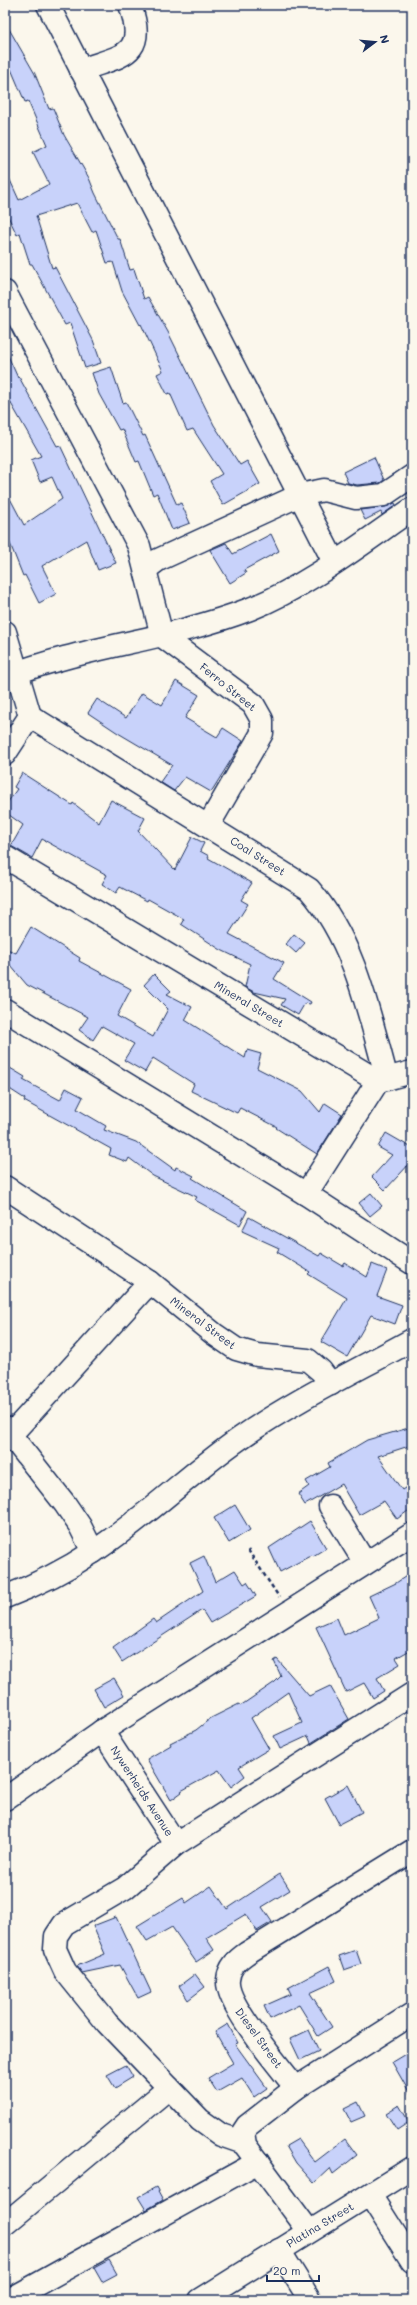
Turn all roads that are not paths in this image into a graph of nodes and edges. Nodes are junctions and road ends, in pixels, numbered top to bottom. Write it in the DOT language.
graph roads {
  1 [pos="48,5"];
  2 [pos="130,5"];
  3 [pos="81,70"];
  4 [pos="5,292"];
  5 [pos="412,476"];
  6 [pos="300,495"];
  7 [pos="412,509"];
  8 [pos="334,562"];
  9 [pos="146,569"];
  10 [pos="5,632"];
  11 [pos="156,637"];
  12 [pos="11,674"];
  13 [pos="30,716"];
  14 [pos="5,754"];
  15 [pos="208,826"];
  16 [pos="5,857"];
  17 [pos="5,1010"];
  18 [pos="412,1072"];
  19 [pos="383,1080"];
  20 [pos="5,1187"];
  21 [pos="306,1194"];
  22 [pos="412,1263"];
  23 [pos="150,1282"];
  24 [pos="412,1340"];
  25 [pos="331,1384"];
  26 [pos="7,1434"];
  27 [pos="330,1506"];
  28 [pos="412,1534"];
  29 [pos="93,1552"];
  30 [pos="365,1563"];
  31 [pos="5,1597"];
  32 [pos="412,1694"];
  33 [pos="102,1731"];
  34 [pos="5,1799"];
  35 [pos="176,1844"];
  36 [pos="412,1851"];
  37 [pos="412,2014"];
  38 [pos="169,2088"];
  39 [pos="296,2088"];
  40 [pos="244,2143"];
  41 [pos="258,2162"];
  42 [pos="412,2168"];
  43 [pos="370,2195"];
  44 [pos="5,2224"];
  45 [pos="309,2231"];
  46 [pos="279,2250"];
  47 [pos="412,2261"];
  48 [pos="9,2300"];
  49 [pos="200,2300"];
  50 [pos="310,2300"];
  1 -- 3 [label="street"];
  2 -- 3 [label="street"];
  3 -- 6 [label="street"];
  4 -- 9 [label="street"];
  5 -- 6 [label="street"];
  6 -- 8 [label="street"];
  6 -- 9 [label="street"];
  7 -- 8 [label="street"];
  8 -- 11 [label="street"];
  9 -- 11 [label="street"];
  10 -- 12 [label="street"];
  11 -- 12 [label="street"];
  11 -- 15 [label="street, Ferro Street"];
  12 -- 13 [label="street"];
  13 -- 14 [label="street"];
  13 -- 15 [label="street, Coal Street"];
  15 -- 19 [label="street, Coal Street"];
  16 -- 19 [label="street, Mineral Street"];
  17 -- 21 [label="street"];
  18 -- 19 [label="street"];
  19 -- 21 [label="street"];
  20 -- 23 [label="street, Mineral Street"];
  21 -- 22 [label="street"];
  23 -- 25 [label="street, Mineral Street"];
  23 -- 26 [label="street"];
  24 -- 25 [label="street"];
  25 -- 29 [label="street"];
  26 -- 29 [label="street"];
  27 -- 30 [label="street"];
  28 -- 30 [label="street"];
  29 -- 31 [label="street"];
  30 -- 33 [label="street"];
  32 -- 35 [label="street, Nywerheids Avenue"];
  33 -- 34 [label="street"];
  33 -- 35 [label="street, Nywerheids Avenue"];
  35 -- 38 [label="street"];
  36 -- 39 [label="street, Diesel Street"];
  37 -- 39 [label="street"];
  38 -- 40 [label="street"];
  38 -- 44 [label="street"];
  39 -- 40 [label="street"];
  40 -- 41 [label="street"];
  41 -- 45 [label="street"];
  41 -- 48 [label="street"];
  42 -- 43 [label="street, Platina Street"];
  43 -- 45 [label="street, Platina Street"];
  43 -- 47 [label="street"];
  45 -- 46 [label="street, Platina Street"];
  46 -- 49 [label="street"];
  46 -- 50 [label="street, Platina Street"];
}
